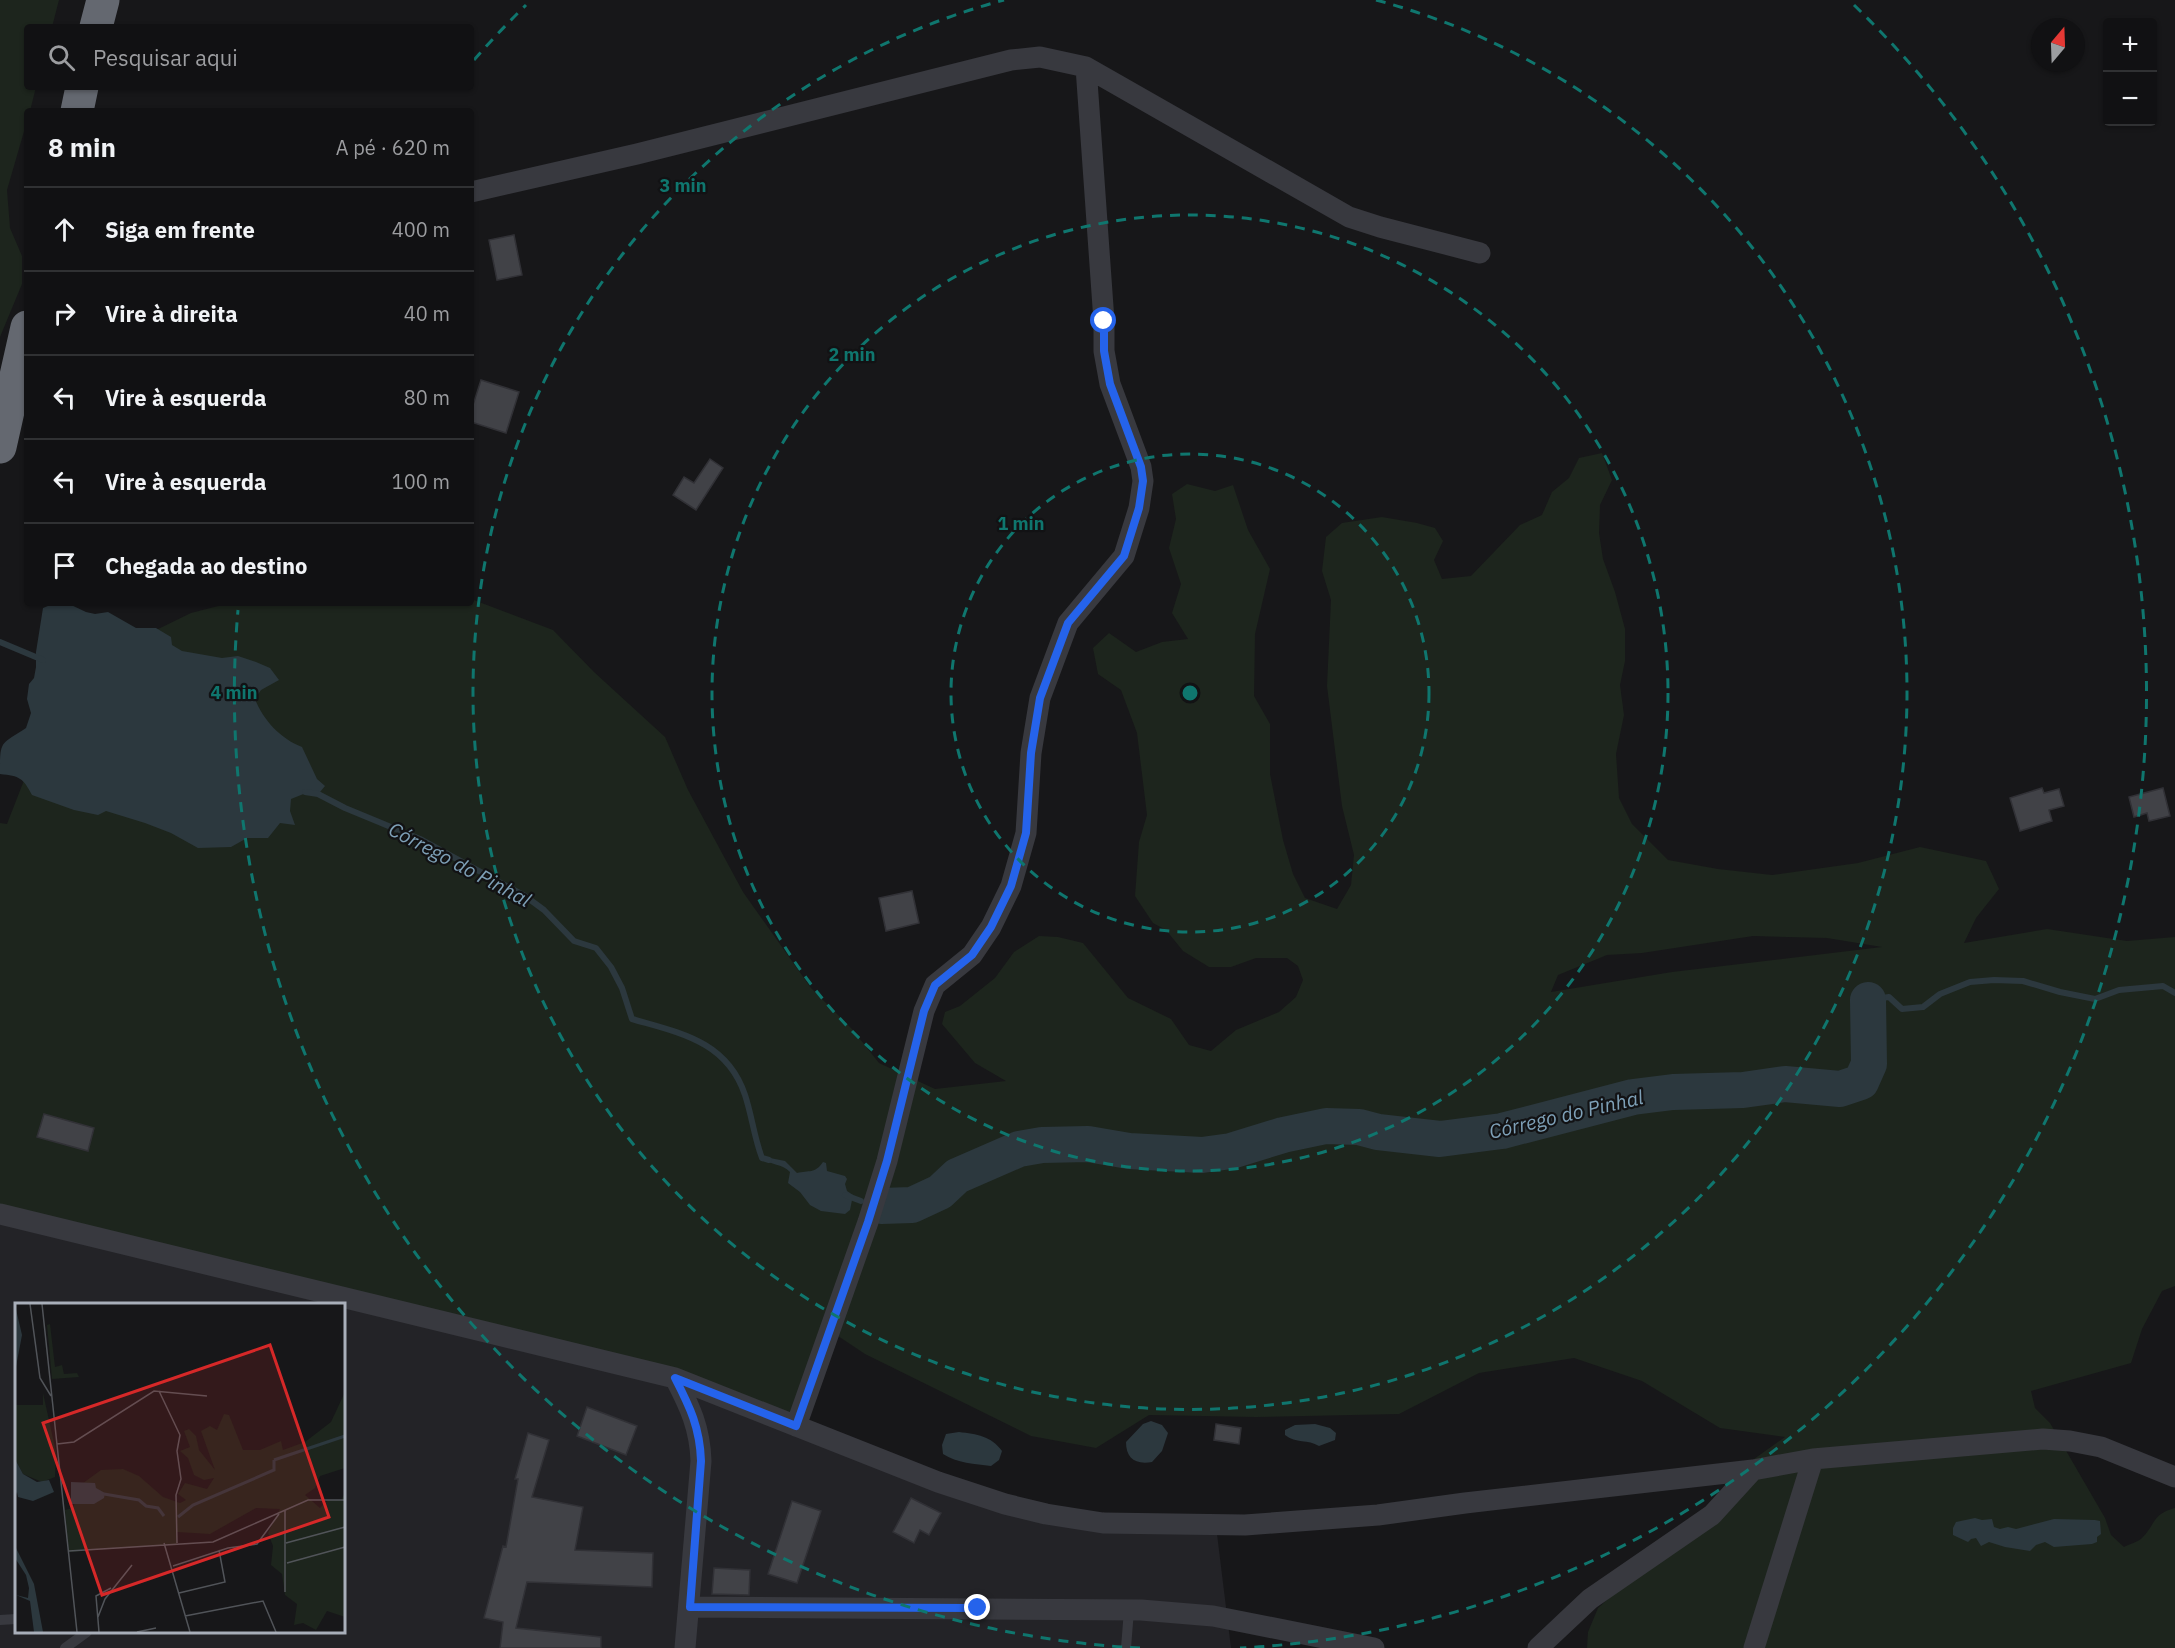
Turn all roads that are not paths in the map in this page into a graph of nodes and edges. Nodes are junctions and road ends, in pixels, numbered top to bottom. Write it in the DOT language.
graph roads {
  1 [pos="103,0"];
  2 [pos="97,24"];
  3 [pos="1086,67"];
  4 [pos="81,90"];
  5 [pos="78,108"];
  6 [pos="474,191"];
  7 [pos="1480,253"];
  8 [pos="24,340"];
  9 [pos="0,447"];
  10 [pos="0,1214"];
  11 [pos="675,1378"];
  12 [pos="796,1426"];
  13 [pos="1813,1459"];
  14 [pos="1753,1470"];
  15 [pos="2175,1477"];
  16 [pos="690,1607"];
  17 [pos="1129,1610"];
  18 [pos="15,1619"];
  19 [pos="0,1620"];
  20 [pos="86,1633"];
  21 [pos="65,1648"];
  22 [pos="685,1648"];
  23 [pos="1126,1648"];
  24 [pos="1374,1648"];
  25 [pos="1538,1648"];
  26 [pos="1754,1648"];
  1 -- 2 [label="highway"];
  3 -- 6 [label="street"];
  3 -- 7 [label="street"];
  3 -- 12 [label="street"];
  4 -- 5 [label="highway"];
  8 -- 9 [label="highway"];
  10 -- 11 [label="street"];
  11 -- 12 [label="street"];
  11 -- 16 [label="street"];
  12 -- 14 [label="street"];
  13 -- 14 [label="street"];
  13 -- 15 [label="street"];
  13 -- 26 [label="street"];
  14 -- 25 [label="street"];
  16 -- 17 [label="street"];
  16 -- 22 [label="street"];
  17 -- 23 [label="lane"];
  17 -- 24 [label="street"];
  18 -- 19 [label="lane"];
  20 -- 21 [label="lane"];
}
